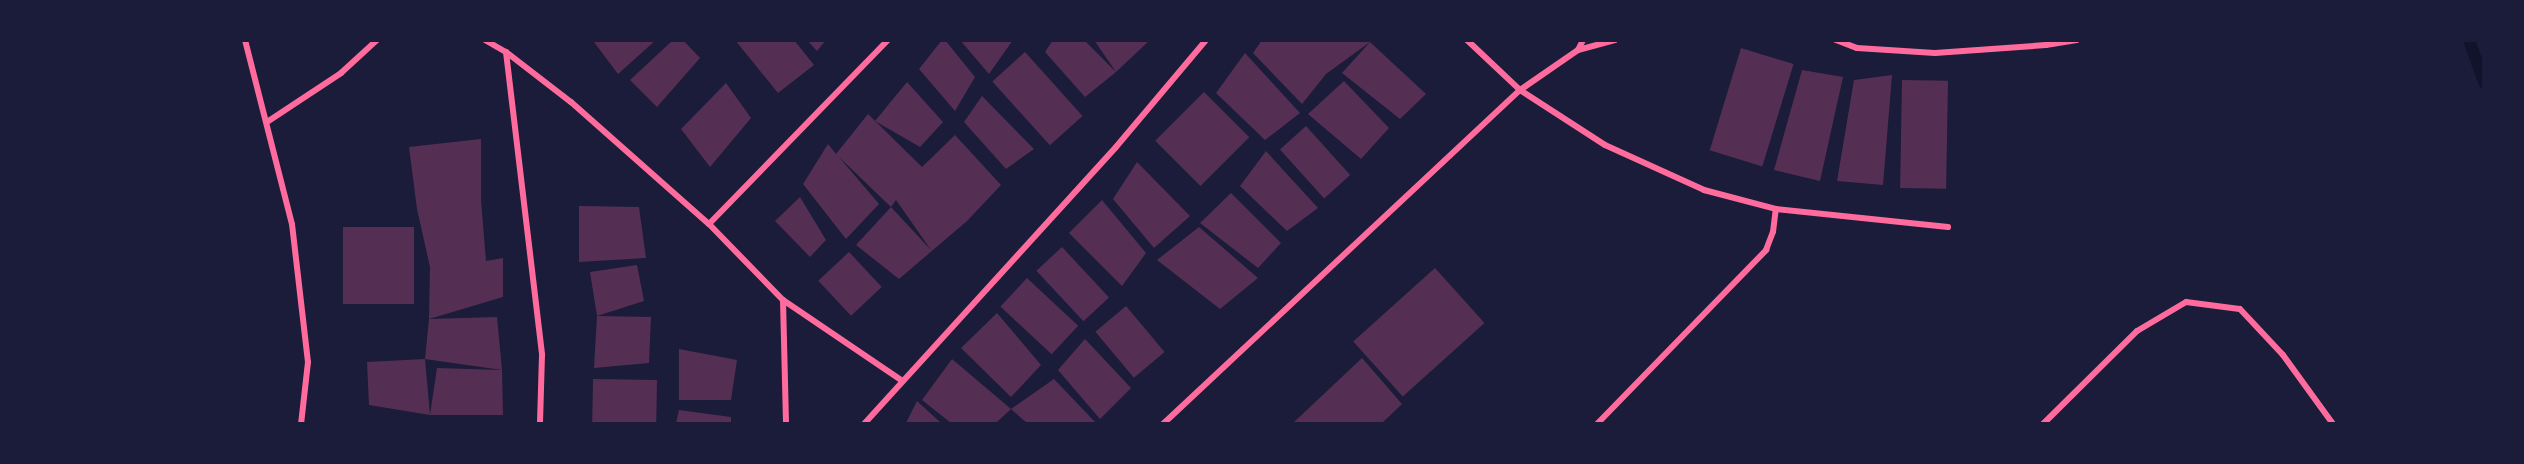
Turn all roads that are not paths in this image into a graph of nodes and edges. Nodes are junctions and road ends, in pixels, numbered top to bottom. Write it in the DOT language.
graph roads {
  1 [pos="246,40"];
  2 [pos="377,40"];
  3 [pos="485,40"];
  4 [pos="888,40"];
  5 [pos="1206,40"];
  6 [pos="1467,40"];
  7 [pos="1583,40"];
  8 [pos="1615,40"];
  9 [pos="1836,40"];
  10 [pos="2077,40"];
  11 [pos="1578,50"];
  12 [pos="506,52"];
  13 [pos="1520,90"];
  14 [pos="267,122"];
  15 [pos="1776,209"];
  16 [pos="708,224"];
  17 [pos="1948,227"];
  18 [pos="783,300"];
  19 [pos="901,380"];
  20 [pos="301,423"];
  21 [pos="540,423"];
  22 [pos="786,423"];
  23 [pos="864,423"];
  24 [pos="1163,423"];
  25 [pos="1597,423"];
  26 [pos="2044,423"];
  27 [pos="2333,423"];
  1 -- 14 [label="street"];
  2 -- 14 [label="street"];
  3 -- 12 [label="street"];
  4 -- 16 [label="street"];
  5 -- 19 [label="street"];
  6 -- 13 [label="street"];
  7 -- 11 [label="street"];
  8 -- 11 [label="street"];
  9 -- 10 [label="street"];
  11 -- 13 [label="street"];
  12 -- 16 [label="street"];
  12 -- 21 [label="street"];
  13 -- 15 [label="street"];
  13 -- 24 [label="street"];
  14 -- 20 [label="street"];
  15 -- 17 [label="street"];
  15 -- 25 [label="street"];
  16 -- 18 [label="street"];
  18 -- 19 [label="street"];
  18 -- 22 [label="street"];
  19 -- 23 [label="street"];
  26 -- 27 [label="street"];
}
